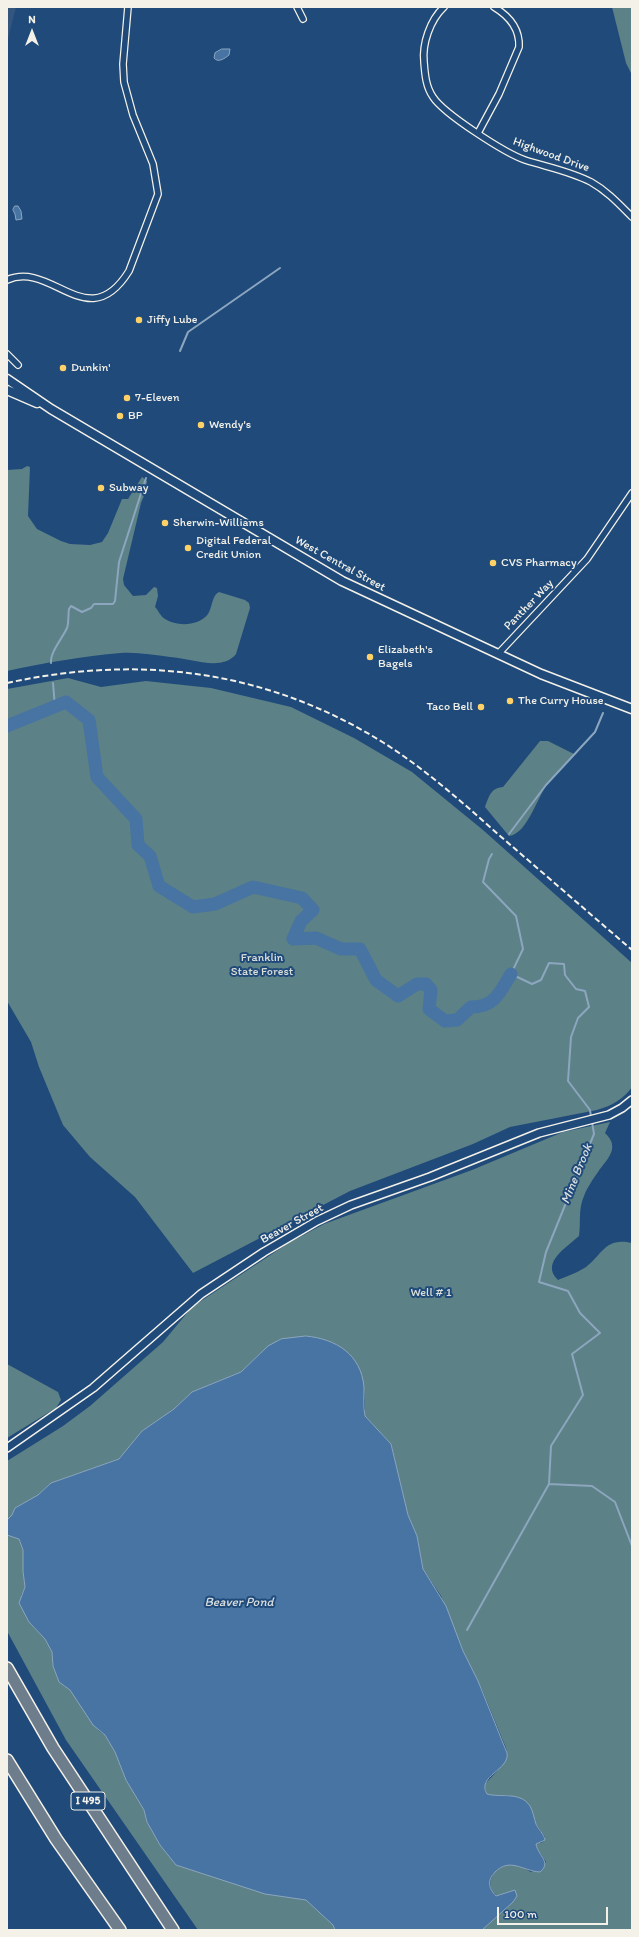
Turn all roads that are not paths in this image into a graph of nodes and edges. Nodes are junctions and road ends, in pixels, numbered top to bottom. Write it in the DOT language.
graph roads {
  1 [pos="128,7"];
  2 [pos="297,7"];
  3 [pos="444,7"];
  4 [pos="494,7"];
  5 [pos="303,19"];
  6 [pos="478,133"];
  7 [pos="632,217"];
  8 [pos="7,280"];
  9 [pos="7,354"];
  10 [pos="18,365"];
  11 [pos="7,379"];
  12 [pos="7,390"];
  13 [pos="51,409"];
  14 [pos="632,493"];
  15 [pos="498,654"];
  16 [pos="632,709"];
  17 [pos="632,1100"];
  18 [pos="7,1448"];
  19 [pos="7,1668"];
  20 [pos="7,1760"];
  21 [pos="120,1930"];
  22 [pos="173,1930"];
  1 -- 8 [label="street"];
  2 -- 5 [label="street"];
  3 -- 6 [label="street, Highwood Drive"];
  4 -- 6 [label="street"];
  6 -- 7 [label="street, Highwood Drive"];
  9 -- 10 [label="street"];
  11 -- 13 [label="main road, West Central Street"];
  12 -- 13 [label="main road, West Central Street"];
  13 -- 15 [label="main road, West Central Street"];
  14 -- 15 [label="street, Panther Way"];
  15 -- 16 [label="main road, West Central Street"];
  17 -- 18 [label="street, Beaver Street"];
  19 -- 22 [label="highway, I 495"];
  20 -- 21 [label="highway"];
}
